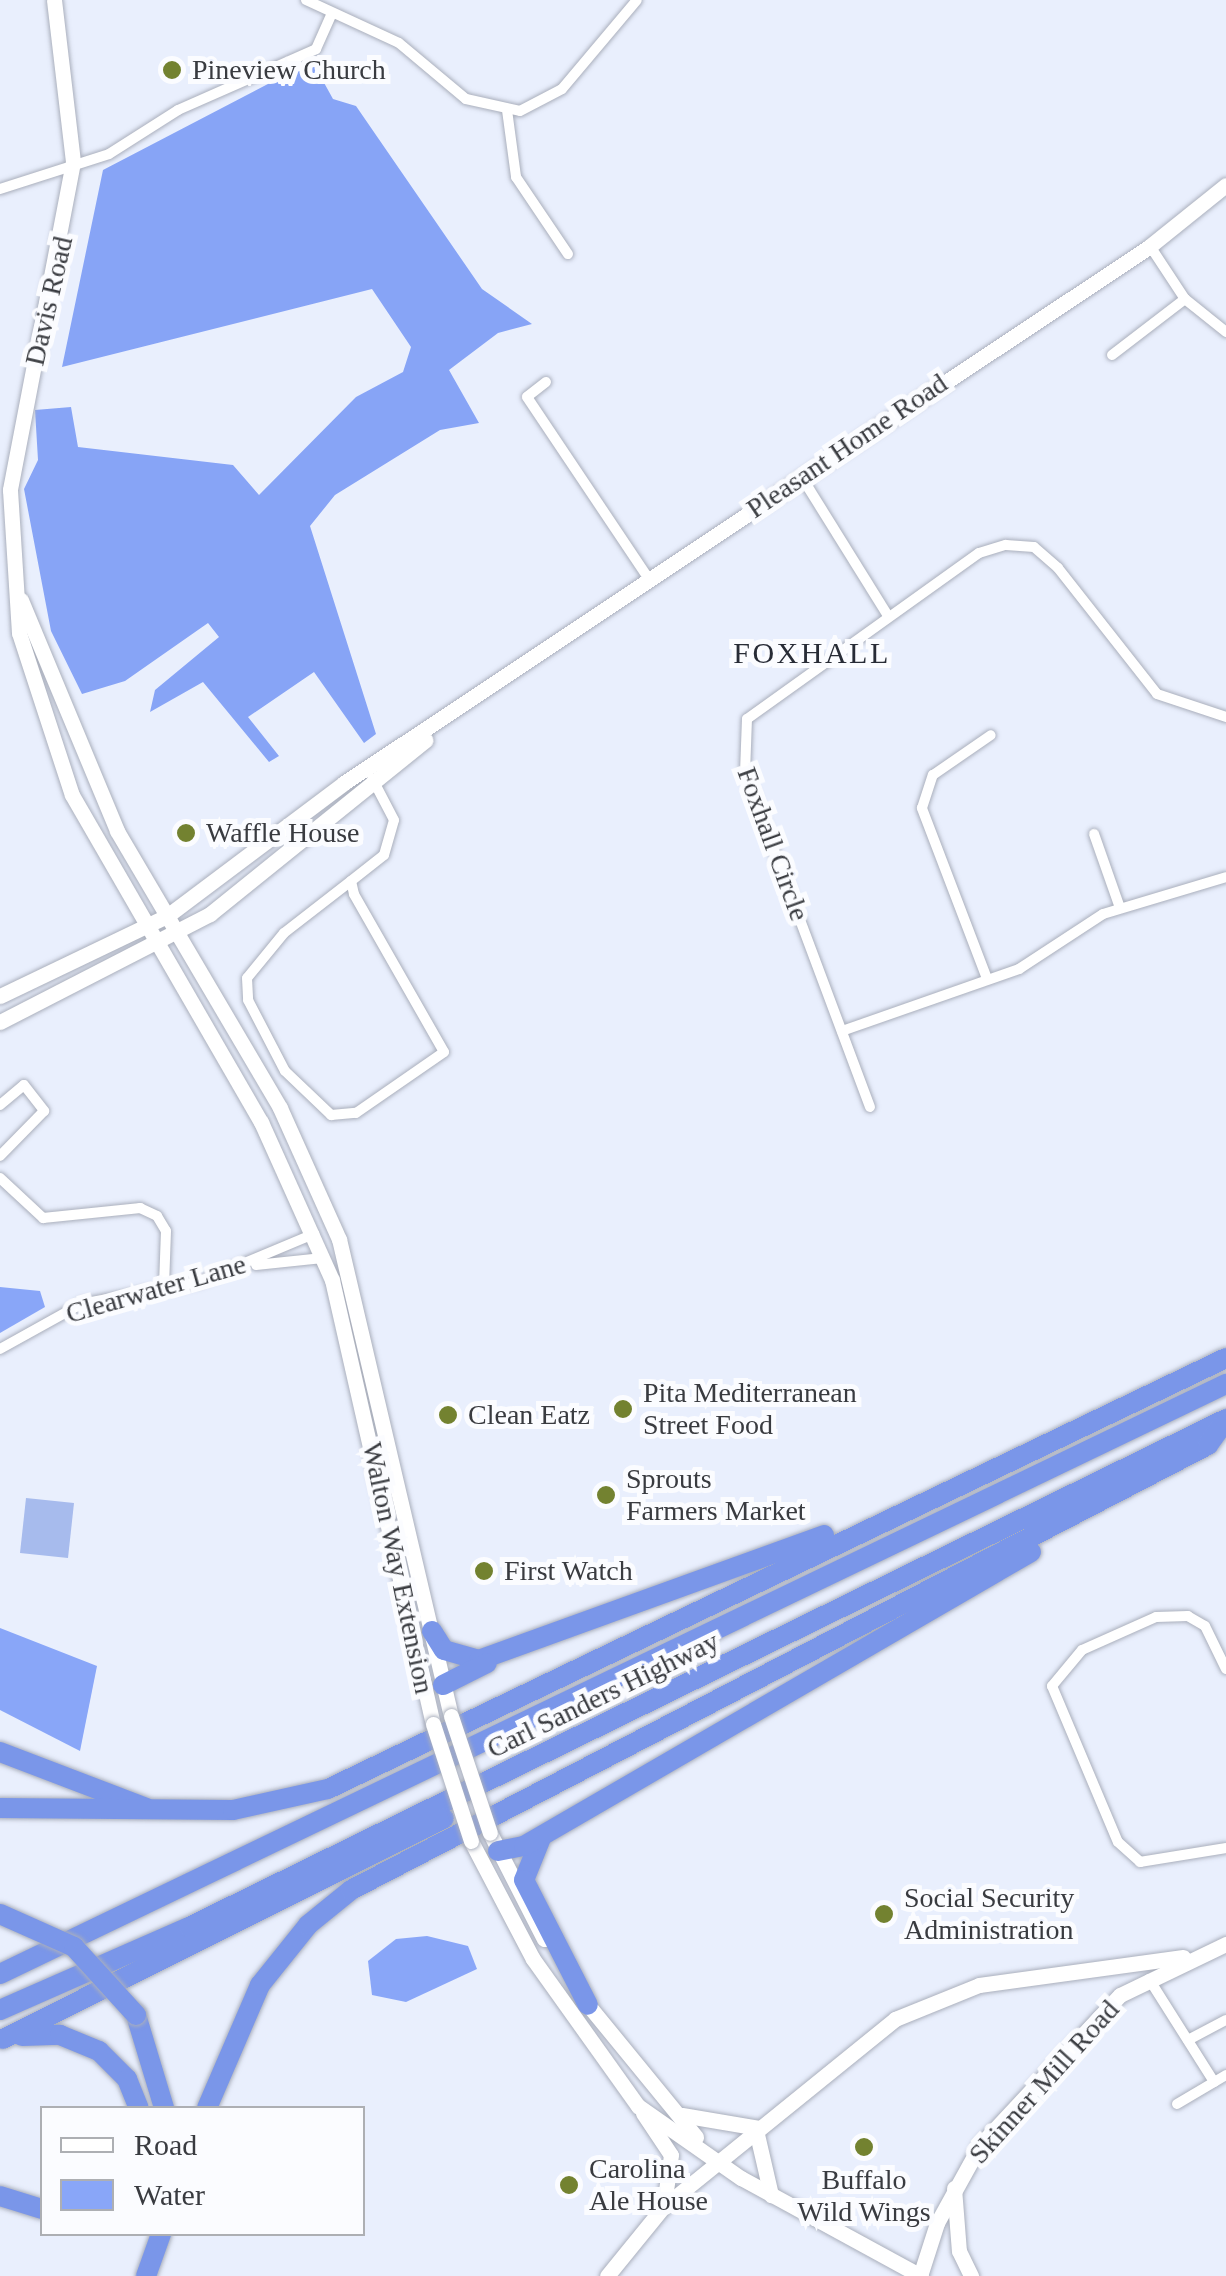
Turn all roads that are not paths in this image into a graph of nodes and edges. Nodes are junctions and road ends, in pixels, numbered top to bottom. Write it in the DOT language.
graph roads {
  1 [pos="54,0"];
  2 [pos="306,0"];
  3 [pos="637,0"];
  4 [pos="331,16"];
  5 [pos="507,110"];
  6 [pos="73,162"];
  7 [pos="1226,185"];
  8 [pos="0,189"];
  9 [pos="1150,246"];
  10 [pos="568,254"];
  11 [pos="1185,299"];
  12 [pos="1226,332"];
  13 [pos="1112,355"];
  14 [pos="546,382"];
  15 [pos="800,476"];
  16 [pos="648,578"];
  17 [pos="21,600"];
  18 [pos="888,616"];
  19 [pos="466,705"];
  20 [pos="1226,717"];
  21 [pos="991,735"];
  22 [pos="364,770"];
  23 [pos="377,783"];
  24 [pos="1094,834"];
  25 [pos="1226,877"];
  26 [pos="351,881"];
  27 [pos="1120,908"];
  28 [pos="167,916"];
  29 [pos="145,927"];
  30 [pos="178,935"];
  31 [pos="158,947"];
  32 [pos="986,976"];
  33 [pos="0,996"];
  34 [pos="0,1022"];
  35 [pos="842,1031"];
  36 [pos="302,1094"];
  37 [pos="0,1105"];
  38 [pos="870,1107"];
  39 [pos="280,1108"];
  40 [pos="0,1156"];
  41 [pos="0,1178"];
  42 [pos="314,1234"];
  43 [pos="323,1258"];
  44 [pos="246,1267"];
  45 [pos="164,1286"];
  46 [pos="0,1349"];
  47 [pos="1226,1358"];
  48 [pos="378,1383"];
  49 [pos="1226,1384"];
  50 [pos="359,1385"];
  51 [pos="1226,1420"];
  52 [pos="1226,1446"];
  53 [pos="920,1503"];
  54 [pos="591,1622"];
  55 [pos="432,1631"];
  56 [pos="1226,1631"];
  57 [pos="1216,1639"];
  58 [pos="1226,1669"];
  59 [pos="444,1685"];
  60 [pos="426,1699"];
  61 [pos="654,1700"];
  62 [pos="0,1752"];
  63 [pos="0,1808"];
  64 [pos="153,1811"];
  65 [pos="544,1834"];
  66 [pos="494,1842"];
  67 [pos="472,1844"];
  68 [pos="1226,1848"];
  69 [pos="0,1914"];
  70 [pos="1226,1944"];
  71 [pos="1184,1957"];
  72 [pos="1106,1970"];
  73 [pos="0,1974"];
  74 [pos="1149,1979"];
  75 [pos="1120,1995"];
  76 [pos="588,2005"];
  77 [pos="0,2010"];
  78 [pos="1226,2020"];
  79 [pos="2,2039"];
  80 [pos="1188,2040"];
  81 [pos="1226,2075"];
  82 [pos="1214,2082"];
  83 [pos="1177,2104"];
  84 [pos="137,2106"];
  85 [pos="163,2106"];
  86 [pos="208,2106"];
  87 [pos="638,2106"];
  88 [pos="670,2109"];
  89 [pos="758,2129"];
  90 [pos="719,2162"];
  91 [pos="954,2187"];
  92 [pos="771,2195"];
  93 [pos="0,2196"];
  94 [pos="663,2206"];
  95 [pos="40,2208"];
  96 [pos="146,2236"];
  97 [pos="160,2236"];
  98 [pos="136,2276"];
  99 [pos="146,2276"];
  100 [pos="607,2276"];
  101 [pos="921,2276"];
  102 [pos="971,2276"];
  1 -- 6 [label="main road, Davis Road"];
  2 -- 4 [label="street"];
  3 -- 5 [label="street"];
  4 -- 5 [label="street"];
  4 -- 6 [label="street"];
  5 -- 10 [label="street"];
  6 -- 8 [label="street"];
  6 -- 17 [label="main road, Davis Road"];
  7 -- 9 [label="main road, Pleasant Home Road"];
  9 -- 11 [label="street"];
  9 -- 15 [label="main road, Pleasant Home Road"];
  11 -- 12 [label="street"];
  11 -- 13 [label="street"];
  14 -- 16 [label="street"];
  15 -- 16 [label="main road, Pleasant Home Road"];
  15 -- 18 [label="street"];
  16 -- 19 [label="main road, Pleasant Home Road"];
  17 -- 28 [label="main road, Davis Road"];
  17 -- 29 [label="main road, Davis Road"];
  18 -- 20 [label="street, Foxhall Circle"];
  18 -- 35 [label="street, Foxhall Circle"];
  19 -- 22 [label="main road, Pleasant Home Road"];
  19 -- 23 [label="main road, Pleasant Home Road"];
  21 -- 32 [label="street"];
  22 -- 23 [label="street"];
  22 -- 28 [label="main road, Pleasant Home Road"];
  23 -- 26 [label="street"];
  23 -- 30 [label="main road, Pleasant Home Road"];
  24 -- 27 [label="street"];
  25 -- 27 [label="street"];
  26 -- 36 [label="street"];
  26 -- 36 [label="street"];
  27 -- 32 [label="street"];
  28 -- 29 [label="main road, Pleasant Home Road"];
  28 -- 30 [label="main road, Walton Way Extension"];
  29 -- 31 [label="main road, Walton Way Extension"];
  29 -- 33 [label="main road, Pleasant Home Road"];
  30 -- 31 [label="main road, Pleasant Home Road"];
  30 -- 39 [label="main road, Walton Way Extension"];
  31 -- 34 [label="main road, Pleasant Home Road"];
  31 -- 42 [label="main road, Walton Way Extension"];
  32 -- 35 [label="street"];
  35 -- 38 [label="street, Foxhall Circle"];
  36 -- 39 [label="street"];
  37 -- 40 [label="street"];
  39 -- 48 [label="main road, Walton Way Extension"];
  41 -- 45 [label="street"];
  42 -- 43 [label="main road, Walton Way Extension"];
  42 -- 44 [label="street, Clearwater Lane"];
  43 -- 44 [label="street"];
  43 -- 50 [label="main road, Walton Way Extension"];
  44 -- 45 [label="street, Clearwater Lane"];
  45 -- 46 [label="street, Clearwater Lane"];
  47 -- 53 [label="highway"];
  48 -- 50 [label="main road"];
  48 -- 55 [label="main road, Walton Way Extension"];
  49 -- 73 [label="highway, Carl Sanders Highway"];
  50 -- 60 [label="main road, Walton Way Extension"];
  51 -- 61 [label="highway, Carl Sanders Highway"];
  51 -- 86 [label="highway"];
  52 -- 65 [label="highway"];
  53 -- 54 [label="highway"];
  53 -- 64 [label="highway"];
  54 -- 55 [label="highway"];
  54 -- 59 [label="highway"];
  55 -- 59 [label="main road, Walton Way Extension"];
  56 -- 57 [label="street"];
  57 -- 58 [label="street"];
  57 -- 68 [label="street"];
  59 -- 60 [label="main road"];
  59 -- 66 [label="main road, Walton Way Extension, bridge"];
  60 -- 67 [label="main road, Walton Way Extension, bridge"];
  61 -- 77 [label="highway, Carl Sanders Highway"];
  61 -- 79 [label="highway"];
  62 -- 64 [label="highway"];
  63 -- 64 [label="highway"];
  65 -- 66 [label="highway"];
  65 -- 76 [label="highway"];
  66 -- 67 [label="main road"];
  66 -- 76 [label="main road, Walton Way Extension"];
  67 -- 87 [label="main road, Walton Way Extension"];
  69 -- 85 [label="highway, bridge"];
  70 -- 71 [label="main road, Skinner Mill Road"];
  71 -- 72 [label="main road"];
  71 -- 74 [label="main road, Skinner Mill Road"];
  72 -- 75 [label="main road"];
  72 -- 89 [label="main road"];
  74 -- 75 [label="main road, Skinner Mill Road"];
  74 -- 80 [label="street"];
  75 -- 91 [label="main road, Skinner Mill Road"];
  76 -- 88 [label="main road, Walton Way Extension"];
  78 -- 80 [label="street"];
  79 -- 84 [label="highway"];
  80 -- 82 [label="street"];
  81 -- 82 [label="street"];
  82 -- 83 [label="street"];
  87 -- 90 [label="main road, Walton Way Extension"];
  87 -- 94 [label="main road"];
  88 -- 89 [label="main road"];
  88 -- 90 [label="main road, Walton Way Extension"];
  89 -- 90 [label="main road"];
  89 -- 92 [label="main road"];
  90 -- 92 [label="main road, Walton Way Extension"];
  90 -- 94 [label="main road"];
  91 -- 101 [label="main road, Skinner Mill Road"];
  91 -- 102 [label="main road"];
  92 -- 101 [label="main road, Walton Way Extension"];
  93 -- 95 [label="highway"];
  94 -- 100 [label="main road"];
  96 -- 98 [label="highway"];
  97 -- 99 [label="highway"];
}
